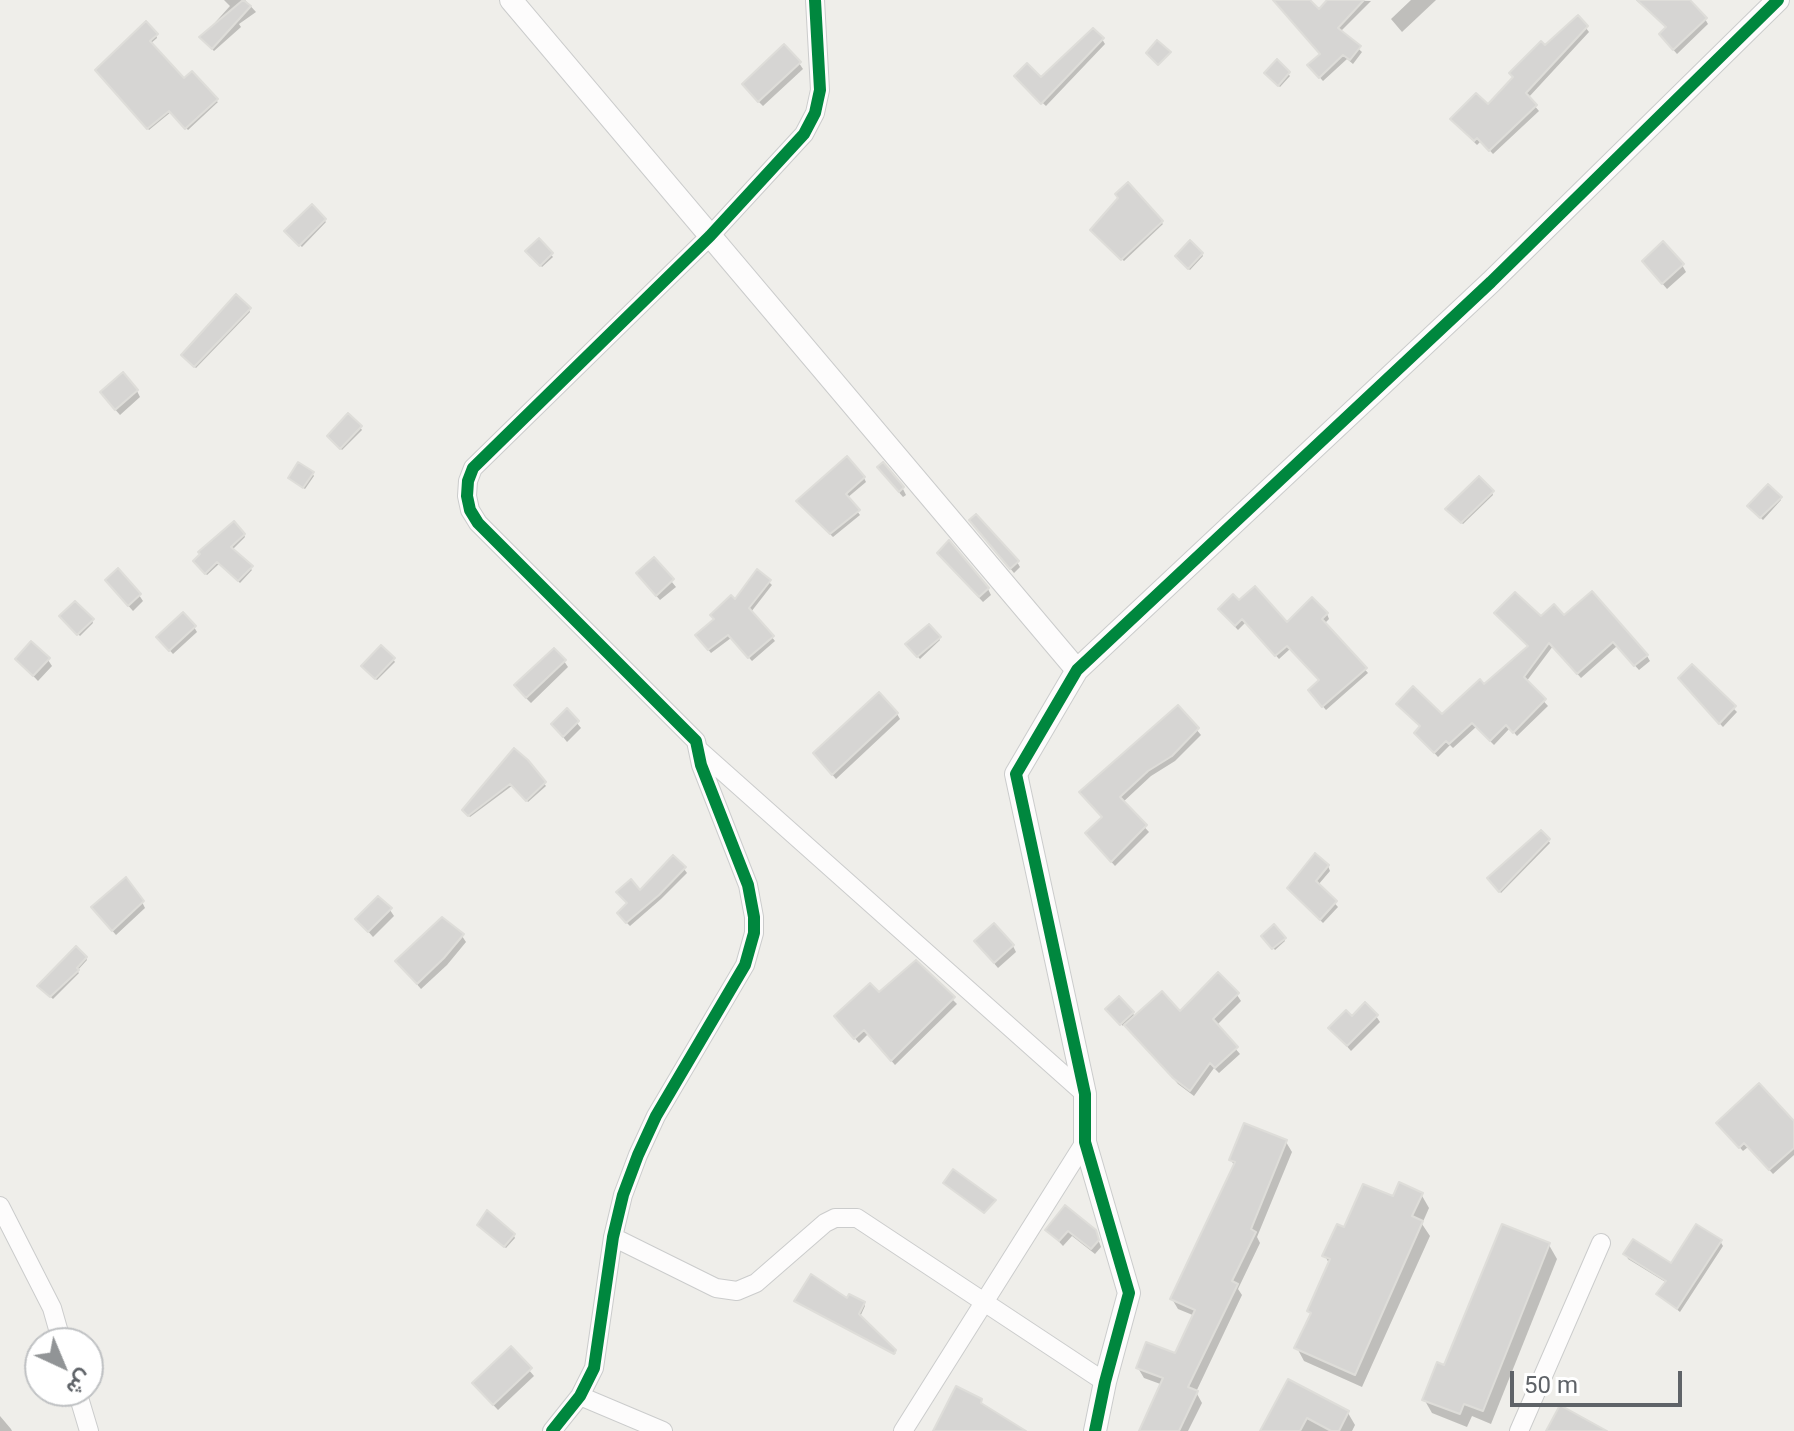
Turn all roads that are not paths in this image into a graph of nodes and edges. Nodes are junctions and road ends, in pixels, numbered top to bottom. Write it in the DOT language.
graph roads {
  1 [pos="511,0"];
  2 [pos="815,0"];
  3 [pos="1778,0"];
  4 [pos="710,236"];
  5 [pos="1077,670"];
  6 [pos="700,751"];
  7 [pos="1085,1094"];
  8 [pos="1085,1142"];
  9 [pos="0,1206"];
  10 [pos="613,1237"];
  11 [pos="1601,1243"];
  12 [pos="984,1302"];
  13 [pos="57,1327"];
  14 [pos="1105,1382"];
  15 [pos="580,1396"];
  16 [pos="82,1407"];
  17 [pos="89,1431"];
  18 [pos="552,1431"];
  19 [pos="663,1431"];
  20 [pos="903,1431"];
  21 [pos="1095,1431"];
  22 [pos="1519,1431"];
  1 -- 4 [label="street"];
  2 -- 4 [label="street"];
  3 -- 5 [label="street"];
  4 -- 5 [label="street"];
  4 -- 6 [label="street"];
  5 -- 7 [label="street"];
  6 -- 7 [label="street"];
  6 -- 10 [label="street"];
  7 -- 8 [label="street"];
  8 -- 12 [label="street"];
  8 -- 14 [label="street"];
  9 -- 13 [label="street"];
  10 -- 12 [label="street"];
  10 -- 15 [label="street"];
  11 -- 22 [label="street"];
  12 -- 14 [label="street"];
  12 -- 20 [label="street"];
  14 -- 21 [label="street"];
  15 -- 18 [label="street"];
  15 -- 19 [label="street"];
  16 -- 17 [label="street"];
}
